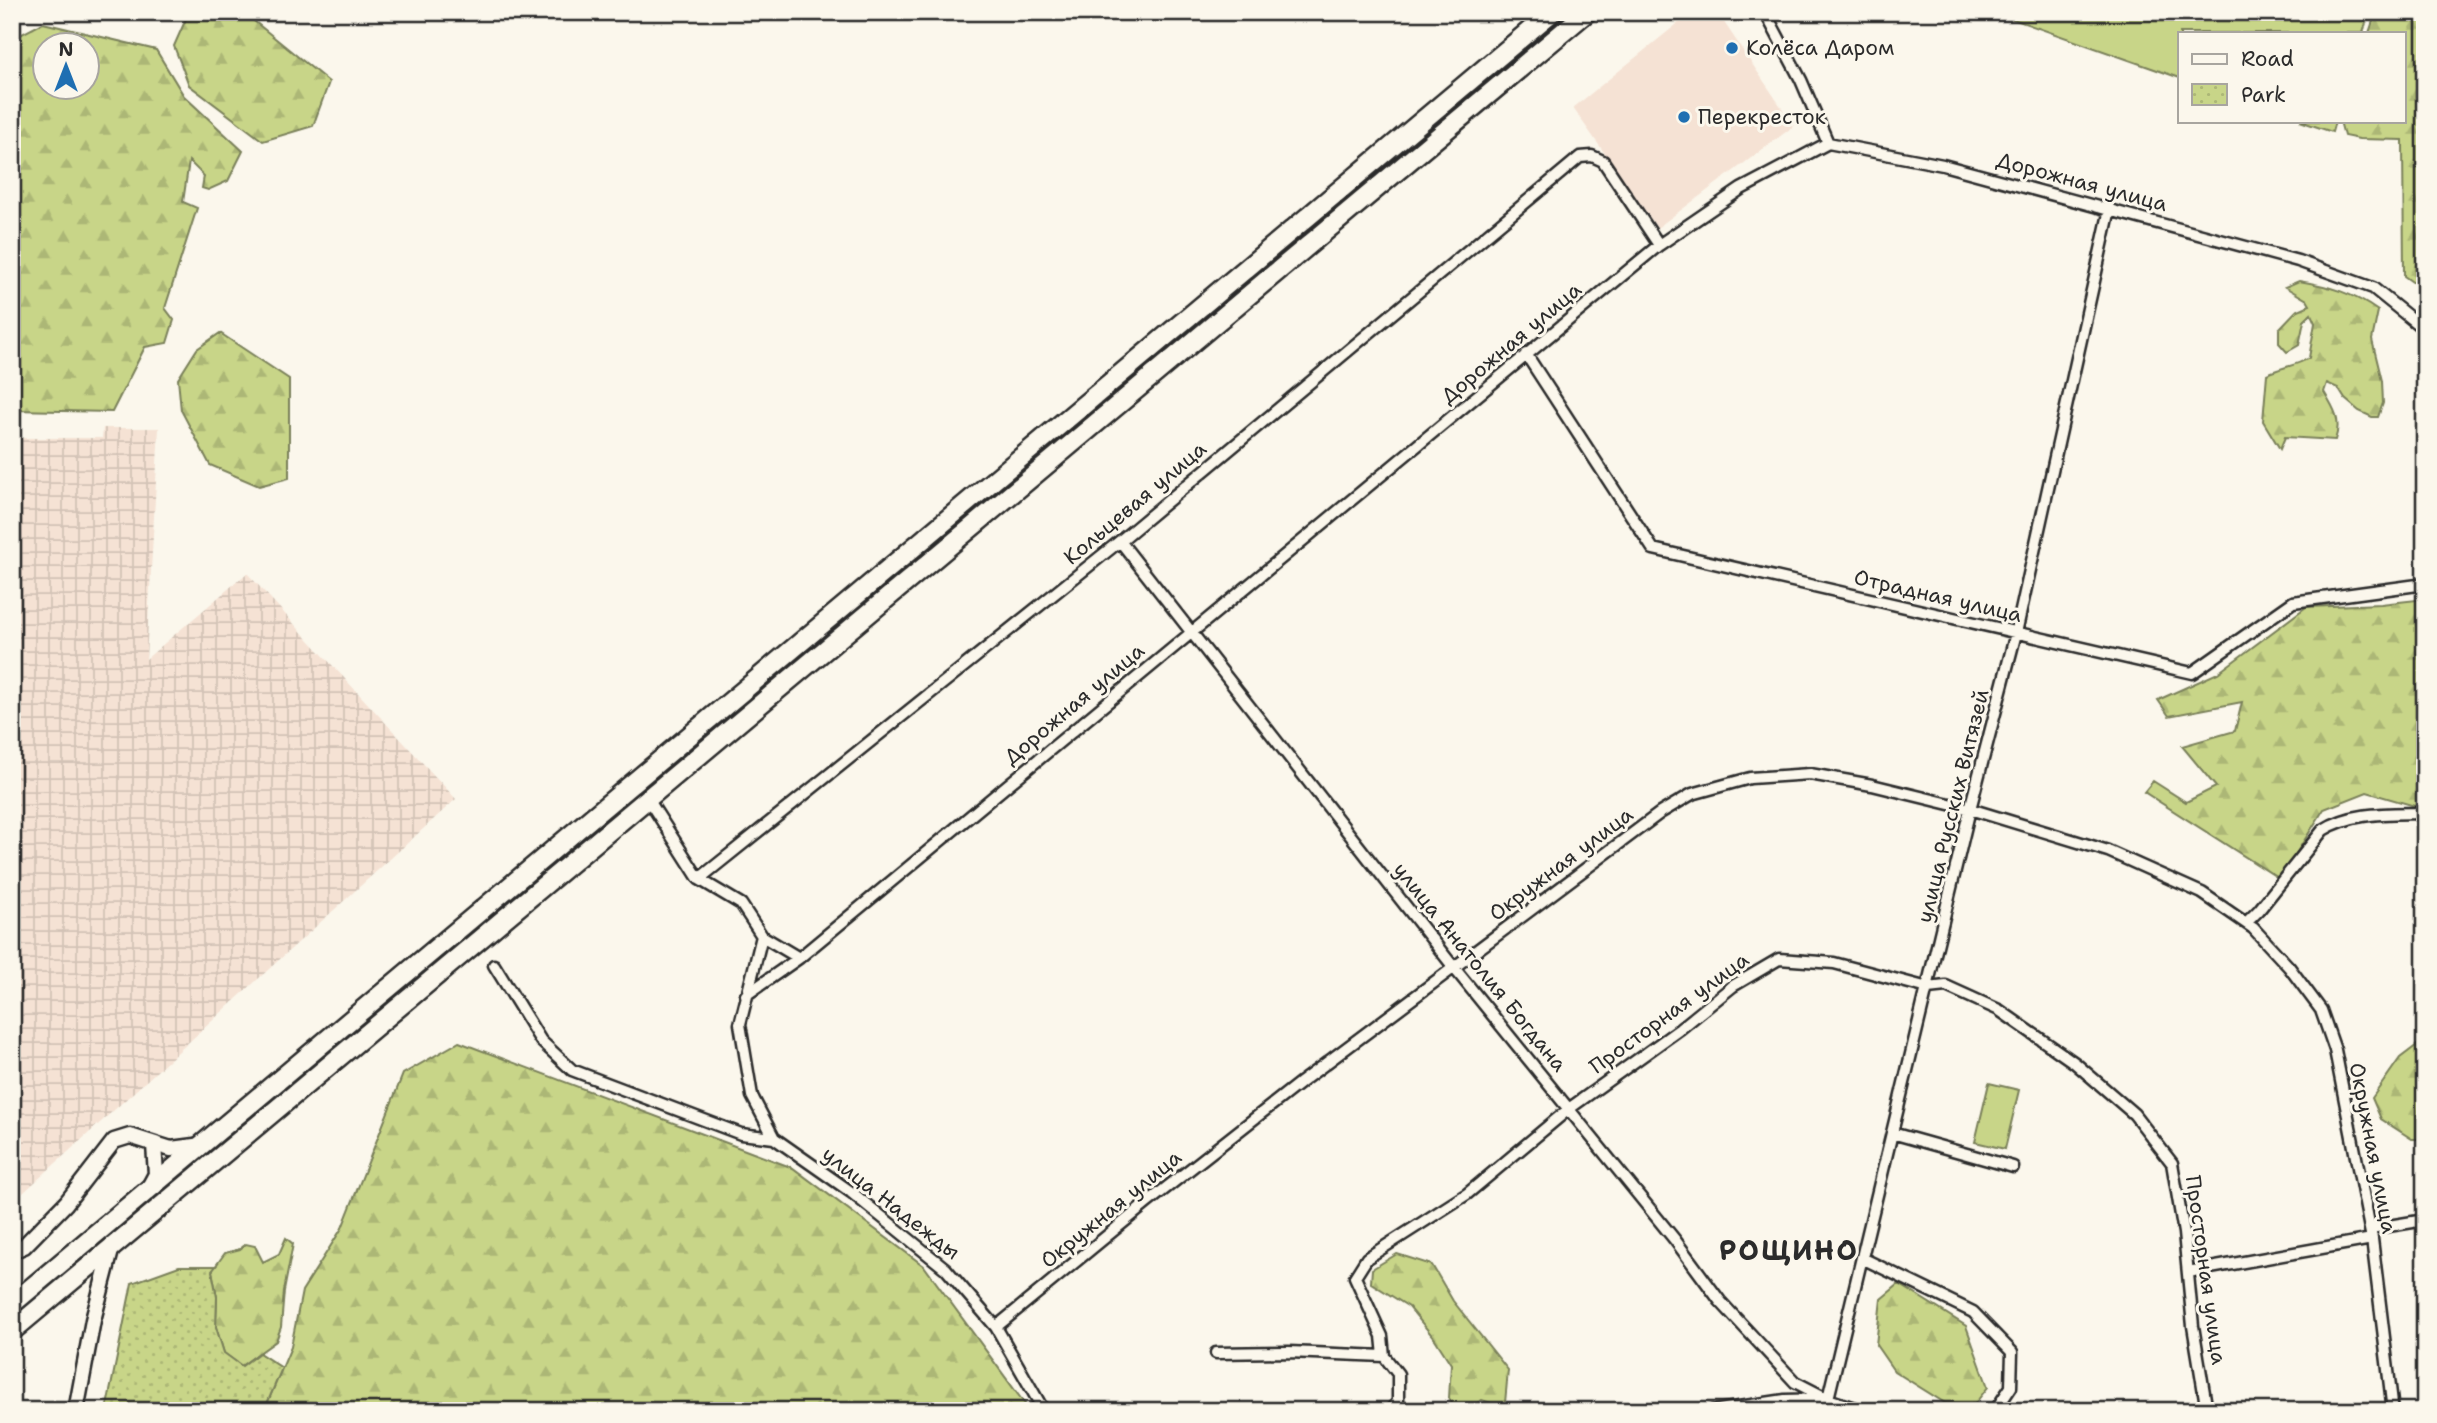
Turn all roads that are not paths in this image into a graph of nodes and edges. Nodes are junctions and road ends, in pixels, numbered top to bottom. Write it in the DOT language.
graph roads {
  1 [pos="1552,12"];
  2 [pos="1587,12"];
  3 [pos="1765,12"];
  4 [pos="1828,143"];
  5 [pos="2109,209"];
  6 [pos="1659,244"];
  7 [pos="2425,330"];
  8 [pos="1527,355"];
  9 [pos="1120,541"];
  10 [pos="2425,584"];
  11 [pos="1191,633"];
  12 [pos="2016,633"];
  13 [pos="648,799"];
  14 [pos="1970,809"];
  15 [pos="2425,813"];
  16 [pos="699,879"];
  17 [pos="2246,923"];
  18 [pos="762,936"];
  19 [pos="799,958"];
  20 [pos="494,965"];
  21 [pos="1455,969"];
  22 [pos="1928,988"];
  23 [pos="746,995"];
  24 [pos="1570,1108"];
  25 [pos="1892,1133"];
  26 [pos="774,1138"];
  27 [pos="155,1145"];
  28 [pos="202,1145"];
  29 [pos="2013,1167"];
  30 [pos="144,1194"];
  31 [pos="2425,1220"];
  32 [pos="2370,1234"];
  33 [pos="112,1248"];
  34 [pos="12,1251"];
  35 [pos="1862,1258"];
  36 [pos="2188,1272"];
  37 [pos="12,1304"];
  38 [pos="996,1327"];
  39 [pos="12,1331"];
  40 [pos="1216,1353"];
  41 [pos="1384,1356"];
  42 [pos="1828,1399"];
  43 [pos="76,1411"];
  44 [pos="1044,1411"];
  45 [pos="1391,1411"];
  46 [pos="1712,1411"];
  47 [pos="1825,1411"];
  48 [pos="1864,1411"];
  49 [pos="1994,1411"];
  50 [pos="2207,1411"];
  51 [pos="2393,1411"];
  1 -- 28 [label="highway"];
  2 -- 13 [label="highway"];
  3 -- 4 [label="street"];
  4 -- 5 [label="street, Дорожная улица"];
  4 -- 6 [label="street, Дорожная улица"];
  5 -- 7 [label="street, Дорожная улица"];
  5 -- 12 [label="street, улица Русских Витязей"];
  6 -- 8 [label="street, Дорожная улица"];
  6 -- 9 [label="street, Кольцевая улица"];
  8 -- 11 [label="street, Дорожная улица"];
  8 -- 12 [label="street, Отрадная улица"];
  9 -- 11 [label="street, улица Анатолия Богдана"];
  9 -- 16 [label="street, Кольцевая улица"];
  10 -- 12 [label="street, Отрадная улица"];
  11 -- 19 [label="street, Дорожная улица"];
  11 -- 21 [label="street, улица Анатолия Богдана"];
  12 -- 14 [label="street, улица Русских Витязей"];
  13 -- 16 [label="street"];
  13 -- 33 [label="highway"];
  14 -- 17 [label="street, Окружная улица"];
  14 -- 21 [label="street, Окружная улица"];
  14 -- 22 [label="street, улица Русских Витязей"];
  15 -- 17 [label="street"];
  16 -- 18 [label="street"];
  17 -- 32 [label="street, Окружная улица"];
  18 -- 19 [label="street"];
  18 -- 23 [label="street, улица Надежды"];
  19 -- 23 [label="street, Дорожная улица"];
  20 -- 26 [label="street, улица Надежды"];
  21 -- 24 [label="street, улица Анатолия Богдана"];
  21 -- 38 [label="street, Окружная улица"];
  22 -- 24 [label="street, Просторная улица"];
  22 -- 25 [label="street, улица Русских Витязей"];
  22 -- 36 [label="street, Просторная улица"];
  23 -- 26 [label="street, улица Надежды"];
  24 -- 41 [label="street, Просторная улица"];
  24 -- 42 [label="street, улица Анатолия Богдана"];
  25 -- 29 [label="street"];
  25 -- 35 [label="street, улица Русских Витязей"];
  26 -- 38 [label="street, улица Надежды"];
  27 -- 28 [label="street"];
  27 -- 30 [label="street"];
  27 -- 34 [label="street"];
  28 -- 30 [label="highway"];
  30 -- 37 [label="highway"];
  31 -- 32 [label="street"];
  32 -- 36 [label="street"];
  32 -- 51 [label="street, Окружная улица"];
  33 -- 39 [label="highway"];
  33 -- 43 [label="street"];
  35 -- 42 [label="street, улица Русских Витязей"];
  35 -- 49 [label="street"];
  36 -- 50 [label="street, Просторная улица"];
  38 -- 44 [label="street, улица Надежды"];
  40 -- 41 [label="street"];
  41 -- 45 [label="street, Просторная улица"];
  42 -- 46 [label="street"];
  42 -- 47 [label="street, улица Русских Витязей"];
  42 -- 48 [label="street"];
}
